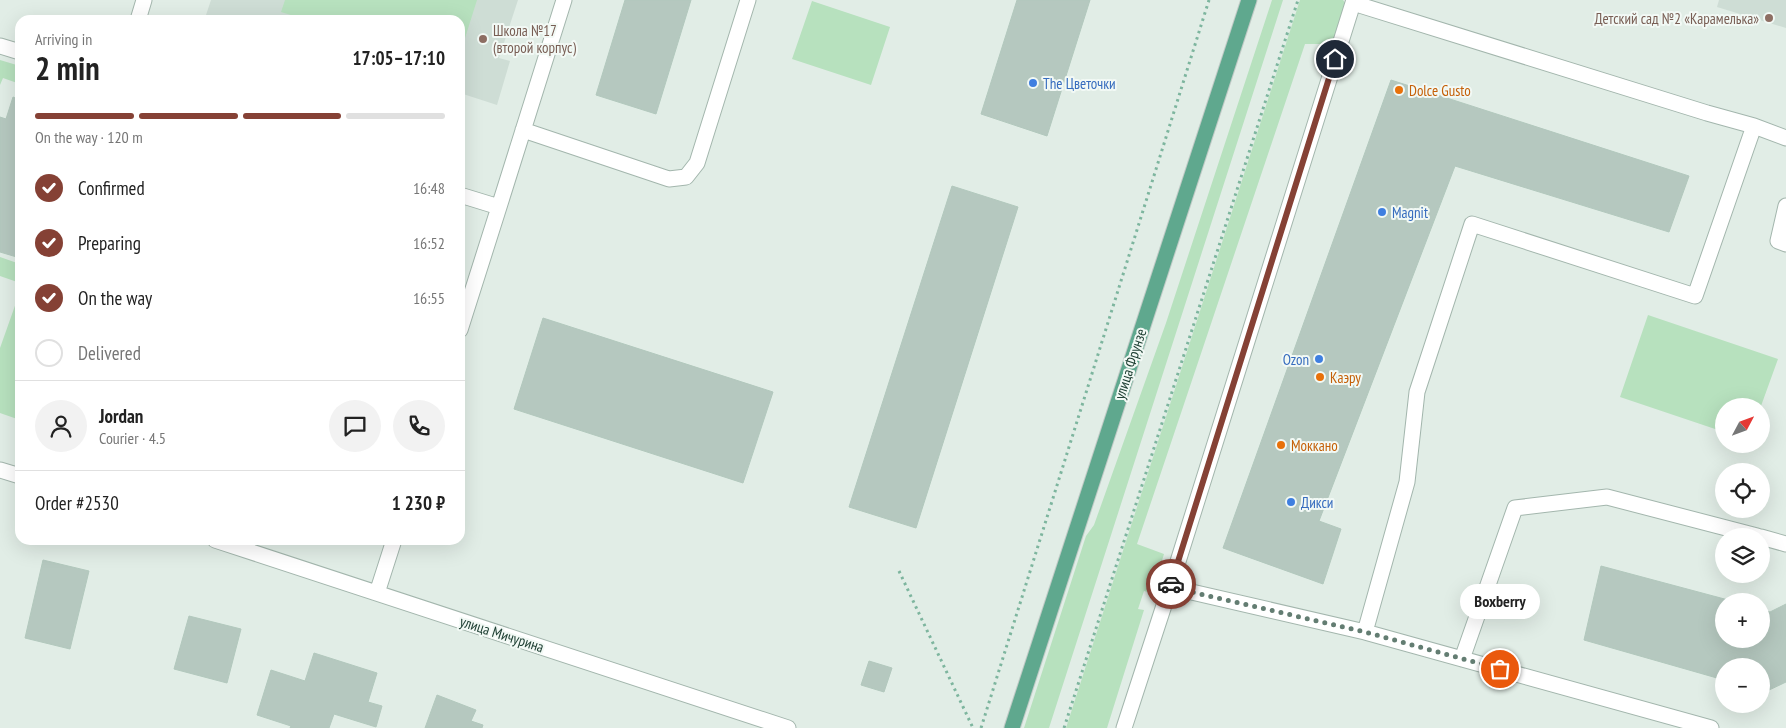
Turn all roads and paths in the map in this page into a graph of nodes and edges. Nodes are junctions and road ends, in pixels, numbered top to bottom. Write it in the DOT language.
graph roads {
  1 [pos="144,0"];
  2 [pos="564,0"];
  3 [pos="748,0"];
  4 [pos="1209,0"];
  5 [pos="1249,0"];
  6 [pos="1298,0"];
  7 [pos="1353,1"];
  8 [pos="140,15"];
  9 [pos="0,46"];
  10 [pos="15,50"];
  11 [pos="1754,126"];
  12 [pos="523,130"];
  13 [pos="1786,138"];
  14 [pos="465,196"];
  15 [pos="1786,206"];
  16 [pos="499,207"];
  17 [pos="1786,244"];
  18 [pos="465,314"];
  19 [pos="0,470"];
  20 [pos="15,474"];
  21 [pos="1726,528"];
  22 [pos="1770,540"];
  23 [pos="1786,544"];
  24 [pos="230,545"];
  25 [pos="392,545"];
  26 [pos="899,571"];
  27 [pos="1170,587"];
  28 [pos="377,593"];
  29 [pos="1365,632"];
  30 [pos="1462,659"];
  31 [pos="788,728"];
  32 [pos="973,728"];
  33 [pos="981,728"];
  34 [pos="1012,728"];
  35 [pos="1064,728"];
  36 [pos="1124,728"];
  37 [pos="1711,728"];
  1 -- 8 [label="street"];
  2 -- 12 [label="street"];
  3 -- 12 [label="street"];
  4 -- 33 [label="path"];
  5 -- 34 [label="main road, улица Фрунзе"];
  6 -- 35 [label="path"];
  7 -- 11 [label="street"];
  7 -- 27 [label="street"];
  9 -- 10 [label="street"];
  11 -- 13 [label="street"];
  11 -- 29 [label="street"];
  12 -- 16 [label="street"];
  14 -- 16 [label="street"];
  15 -- 17 [label="street"];
  16 -- 18 [label="street"];
  19 -- 20 [label="street"];
  21 -- 30 [label="street"];
  22 -- 23 [label="street"];
  24 -- 28 [label="street, улица Мичурина"];
  25 -- 28 [label="street"];
  26 -- 32 [label="path"];
  27 -- 29 [label="street"];
  27 -- 36 [label="street"];
  28 -- 31 [label="street, улица Мичурина"];
  29 -- 30 [label="street"];
  30 -- 37 [label="street"];
}
